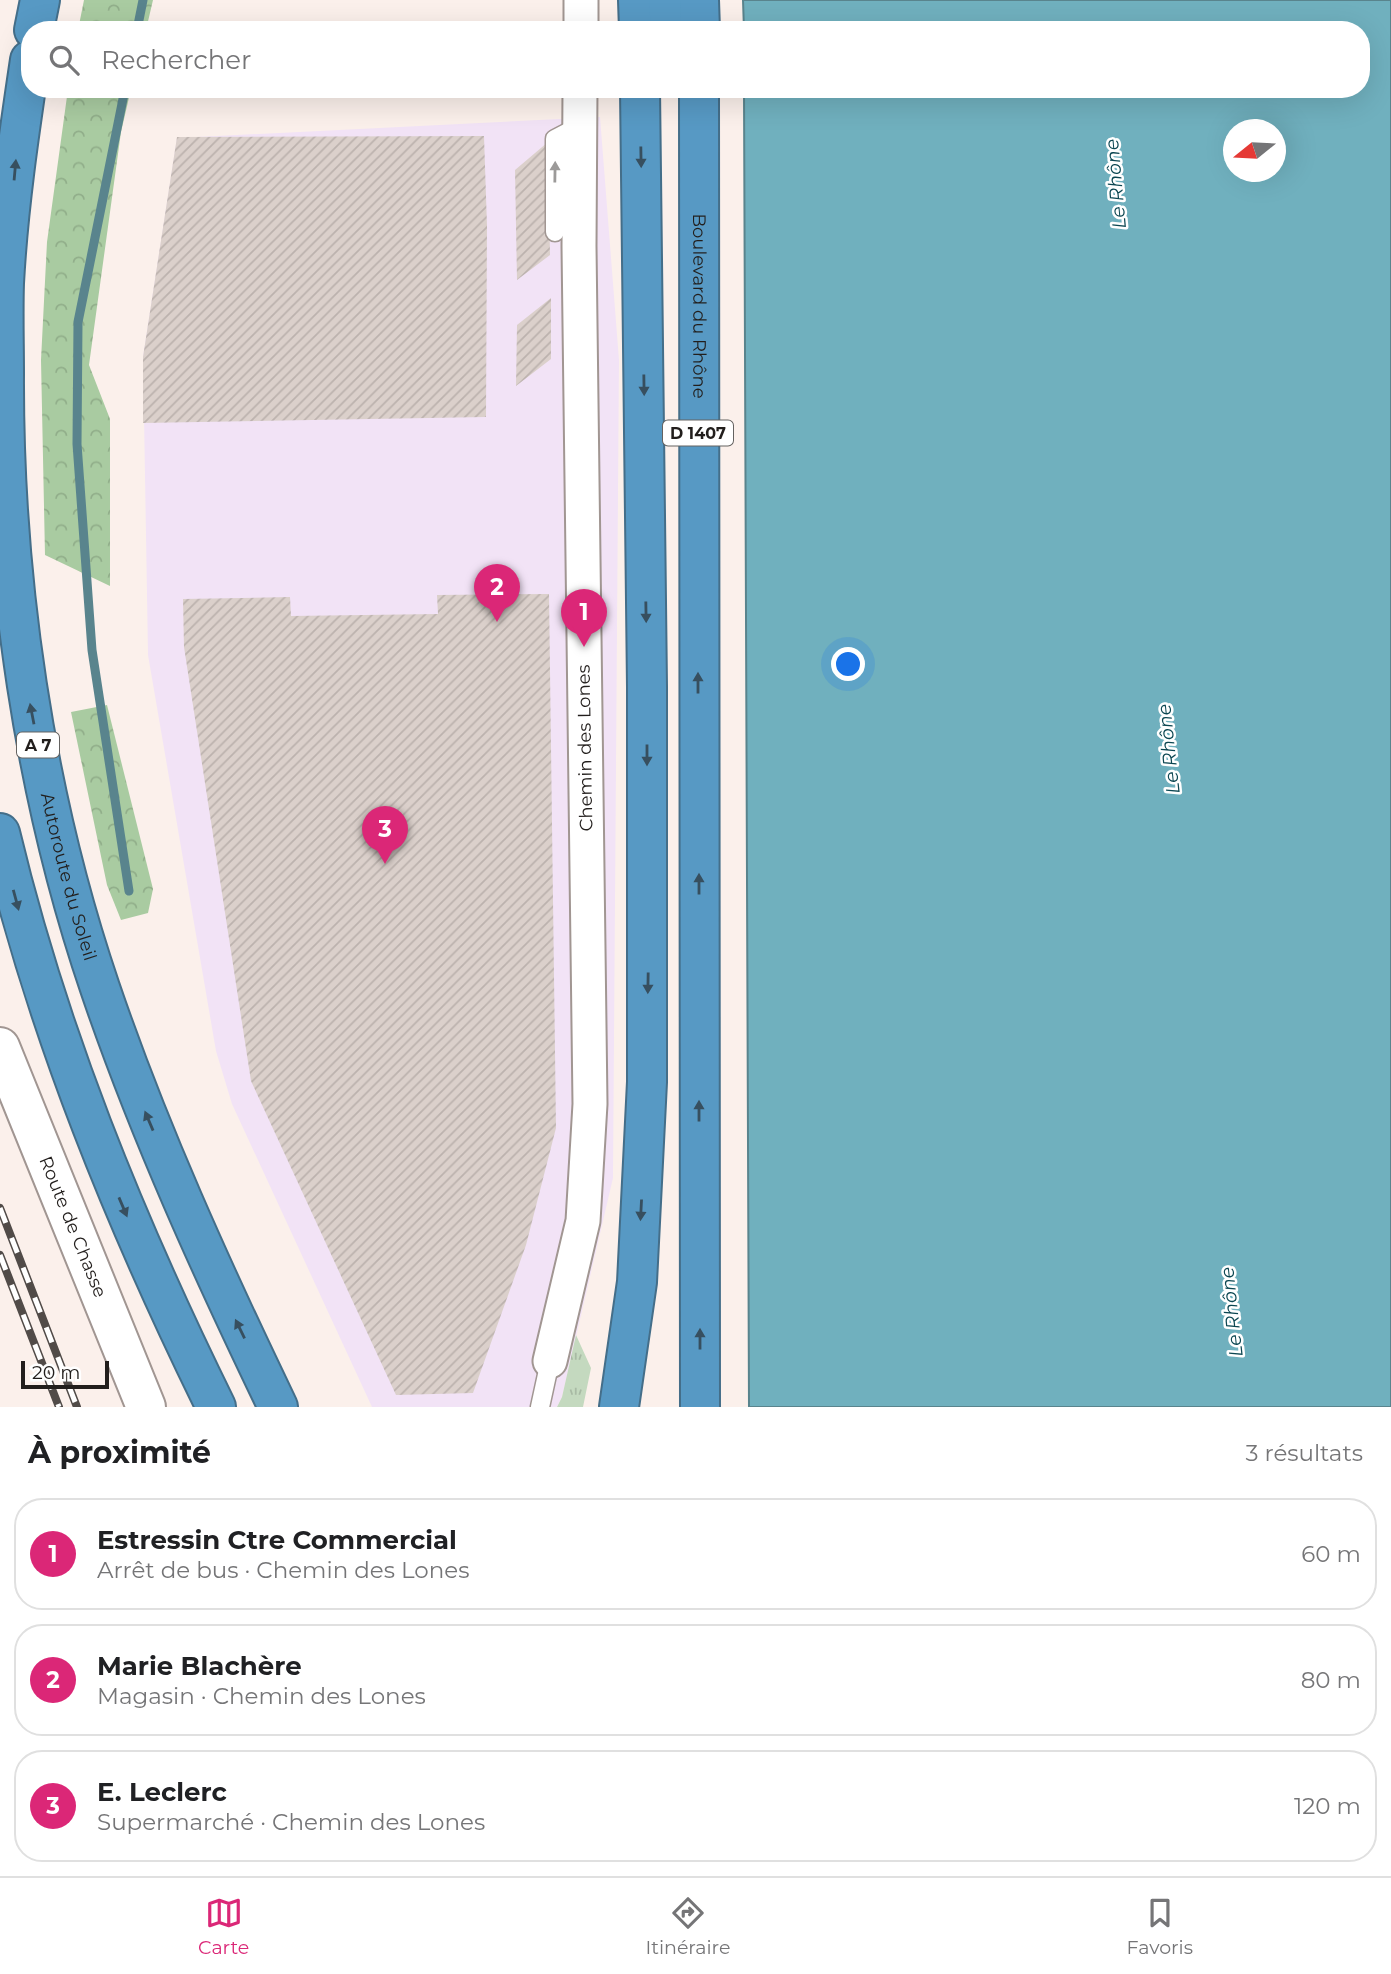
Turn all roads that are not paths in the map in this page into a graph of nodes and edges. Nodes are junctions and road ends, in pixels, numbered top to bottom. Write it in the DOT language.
graph roads {
  1 [pos="40,0"];
  2 [pos="581,0"];
  3 [pos="638,0"];
  4 [pos="668,0"];
  5 [pos="699,0"];
  6 [pos="36,21"];
  7 [pos="581,21"];
  8 [pos="639,21"];
  9 [pos="669,21"];
  10 [pos="700,21"];
  11 [pos="24,98"];
  12 [pos="580,98"];
  13 [pos="640,98"];
  14 [pos="676,98"];
  15 [pos="699,98"];
  16 [pos="580,126"];
  17 [pos="555,232"];
  18 [pos="698,300"];
  19 [pos="0,834"];
  20 [pos="0,1047"];
  21 [pos="550,1361"];
  22 [pos="146,1407"];
  23 [pos="216,1407"];
  24 [pos="278,1407"];
  25 [pos="540,1407"];
  26 [pos="619,1407"];
  27 [pos="700,1407"];
  1 -- 6 [label="highway"];
  2 -- 7 [label="street"];
  3 -- 8 [label="highway"];
  4 -- 9 [label="highway"];
  5 -- 10 [label="highway"];
  24 -- 11 [label="highway, Autoroute du Soleil / A 7, one-way"];
  12 -- 16 [label="street, Chemin des Lones"];
  13 -- 26 [label="highway, D 1407, one-way"];
  14 -- 18 [label="highway"];
  15 -- 18 [label="highway, Boulevard du Rhône / D 1407"];
  17 -- 16 [label="lane, one-way"];
  16 -- 21 [label="street, Chemin des Lones"];
  27 -- 18 [label="highway, Boulevard du Rhône / D 1407, one-way"];
  19 -- 23 [label="highway, one-way"];
  20 -- 22 [label="main road, Route de Chasse"];
  21 -- 25 [label="lane"];
}
